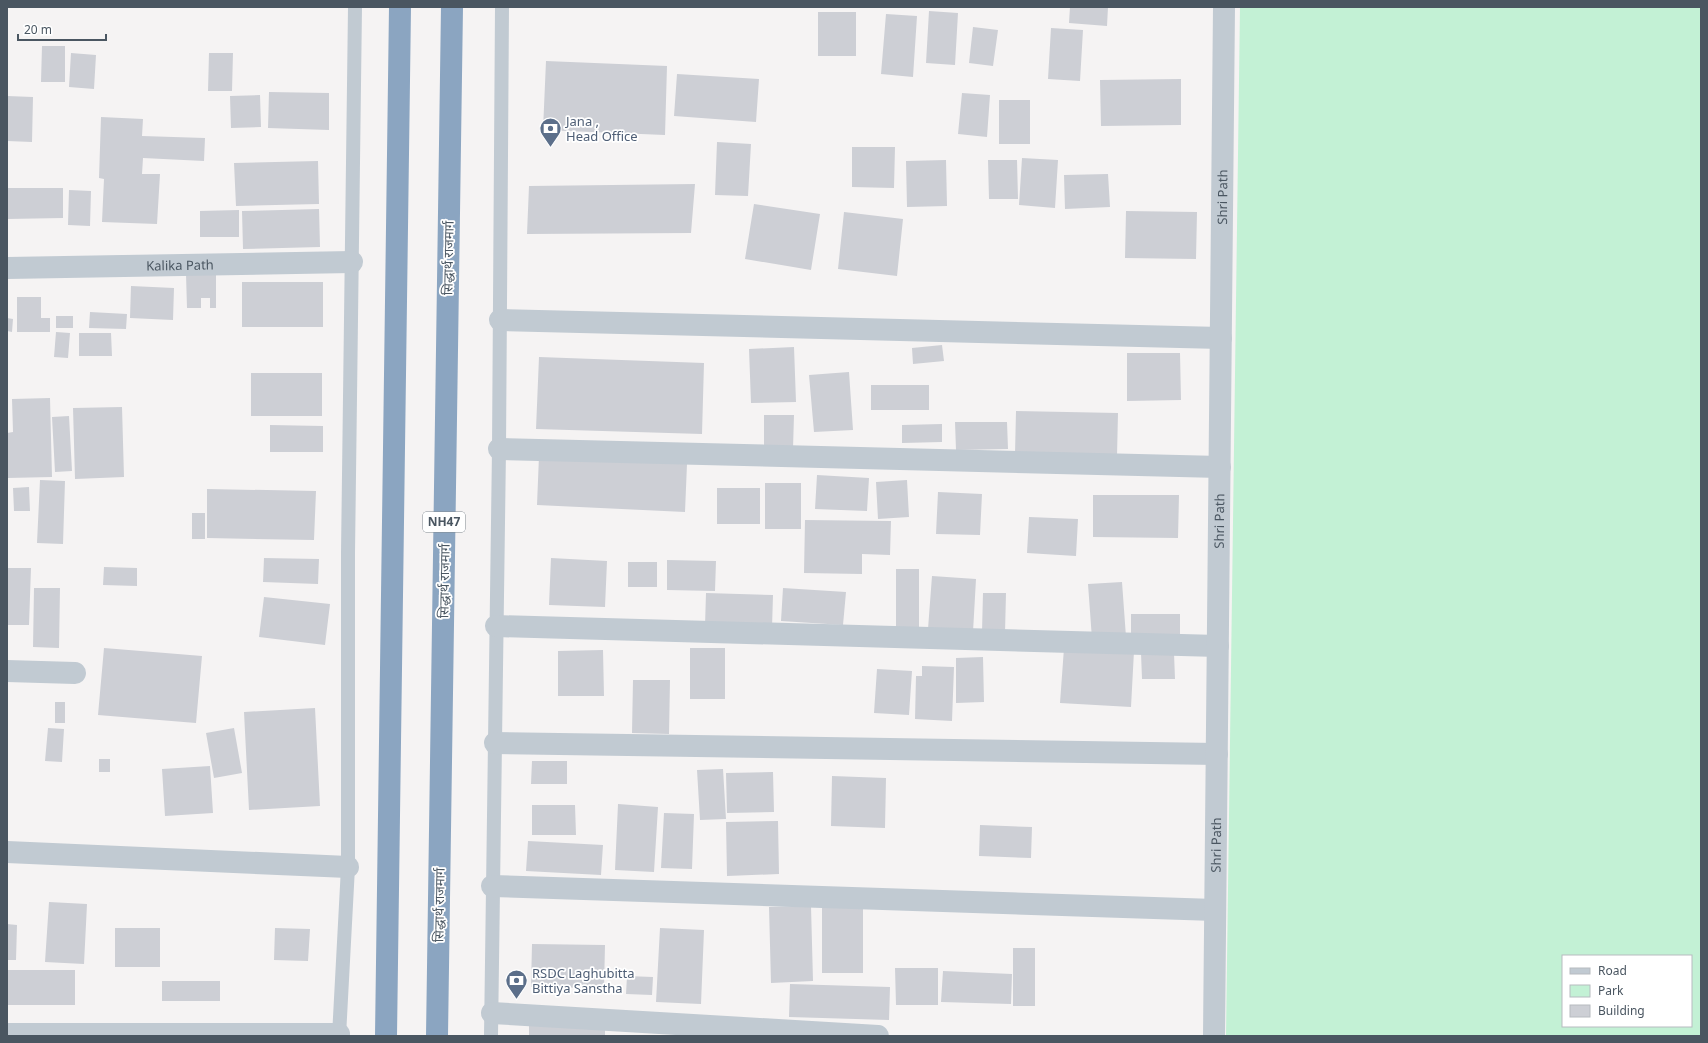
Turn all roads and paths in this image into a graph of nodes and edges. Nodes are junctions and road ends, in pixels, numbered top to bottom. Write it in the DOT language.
graph roads {
  1 [pos="355,7"];
  2 [pos="400,7"];
  3 [pos="452,7"];
  4 [pos="502,7"];
  5 [pos="1224,7"];
  6 [pos="352,262"];
  7 [pos="7,268"];
  8 [pos="500,320"];
  9 [pos="1221,338"];
  10 [pos="499,449"];
  11 [pos="1220,467"];
  12 [pos="496,626"];
  13 [pos="1218,646"];
  14 [pos="7,671"];
  15 [pos="75,674"];
  16 [pos="495,743"];
  17 [pos="1217,754"];
  18 [pos="7,852"];
  19 [pos="348,867"];
  20 [pos="492,886"];
  21 [pos="1215,910"];
  22 [pos="492,1013"];
  23 [pos="7,1034"];
  24 [pos="339,1035"];
  25 [pos="386,1036"];
  26 [pos="437,1036"];
  27 [pos="492,1036"];
  28 [pos="878,1036"];
  29 [pos="1214,1036"];
  1 -- 6 [label="lane"];
  2 -- 25 [label="highway"];
  3 -- 26 [label="highway, सिद्धार्थ राजमार्ग / NH47"];
  4 -- 8 [label="lane"];
  5 -- 9 [label="street, Shri Path"];
  6 -- 7 [label="street, Kalika Path"];
  6 -- 19 [label="lane"];
  8 -- 9 [label="street"];
  8 -- 10 [label="lane"];
  9 -- 11 [label="street, Shri Path"];
  10 -- 11 [label="street"];
  10 -- 12 [label="lane"];
  11 -- 13 [label="street, Shri Path"];
  12 -- 13 [label="street"];
  12 -- 16 [label="lane"];
  13 -- 17 [label="street, Shri Path"];
  14 -- 15 [label="street"];
  16 -- 17 [label="street"];
  16 -- 20 [label="lane"];
  17 -- 21 [label="street, Shri Path"];
  18 -- 19 [label="street"];
  19 -- 24 [label="lane"];
  20 -- 21 [label="street"];
  20 -- 22 [label="lane"];
  21 -- 29 [label="street, Shri Path"];
  22 -- 27 [label="lane"];
  22 -- 28 [label="street"];
  23 -- 24 [label="street"];
}
